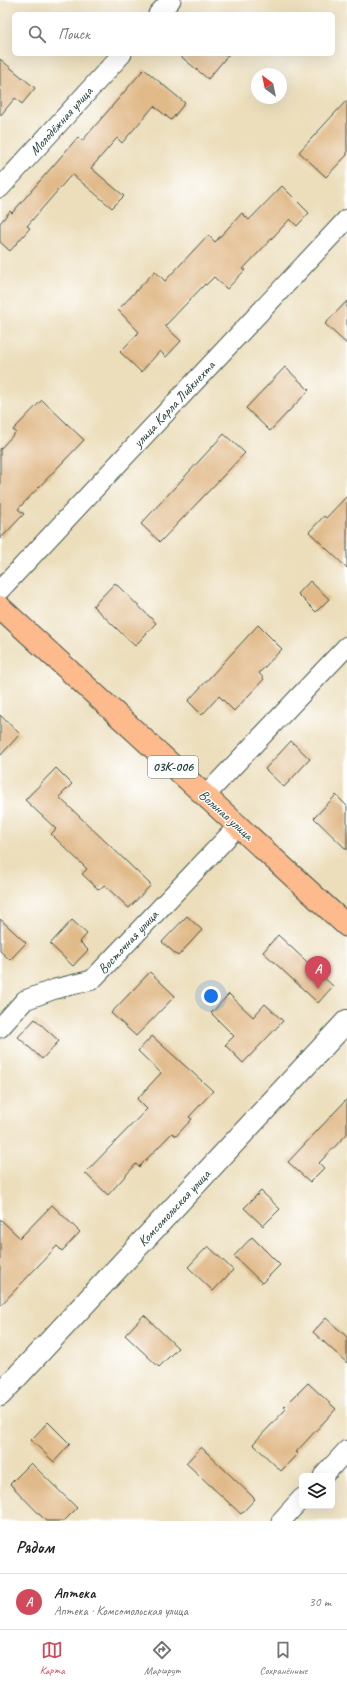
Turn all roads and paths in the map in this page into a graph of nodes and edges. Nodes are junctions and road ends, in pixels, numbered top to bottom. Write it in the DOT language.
graph roads {
  1 [pos="171,0"];
  2 [pos="160,12"];
  3 [pos="120,56"];
  4 [pos="0,188"];
  5 [pos="347,218"];
  6 [pos="0,590"];
  7 [pos="0,607"];
  8 [pos="347,646"];
  9 [pos="205,796"];
  10 [pos="238,826"];
  11 [pos="347,926"];
  12 [pos="347,1021"];
  13 [pos="0,1028"];
  14 [pos="0,1395"];
  15 [pos="347,1450"];
  16 [pos="325,1473"];
  17 [pos="299,1501"];
  18 [pos="281,1521"];
  1 -- 2 [label="street"];
  3 -- 4 [label="street, Молодёжная улица"];
  5 -- 6 [label="street, улица Карла Либкнехта"];
  7 -- 9 [label="main road, Вольная улица / 03К-006"];
  8 -- 9 [label="street"];
  9 -- 10 [label="main road, Вольная улица / 03К-006"];
  10 -- 11 [label="main road, Вольная улица / 03К-006"];
  10 -- 13 [label="street, Восточная улица"];
  12 -- 14 [label="street, Комсомольская улица"];
  15 -- 16 [label="street"];
  17 -- 18 [label="street"];
}
